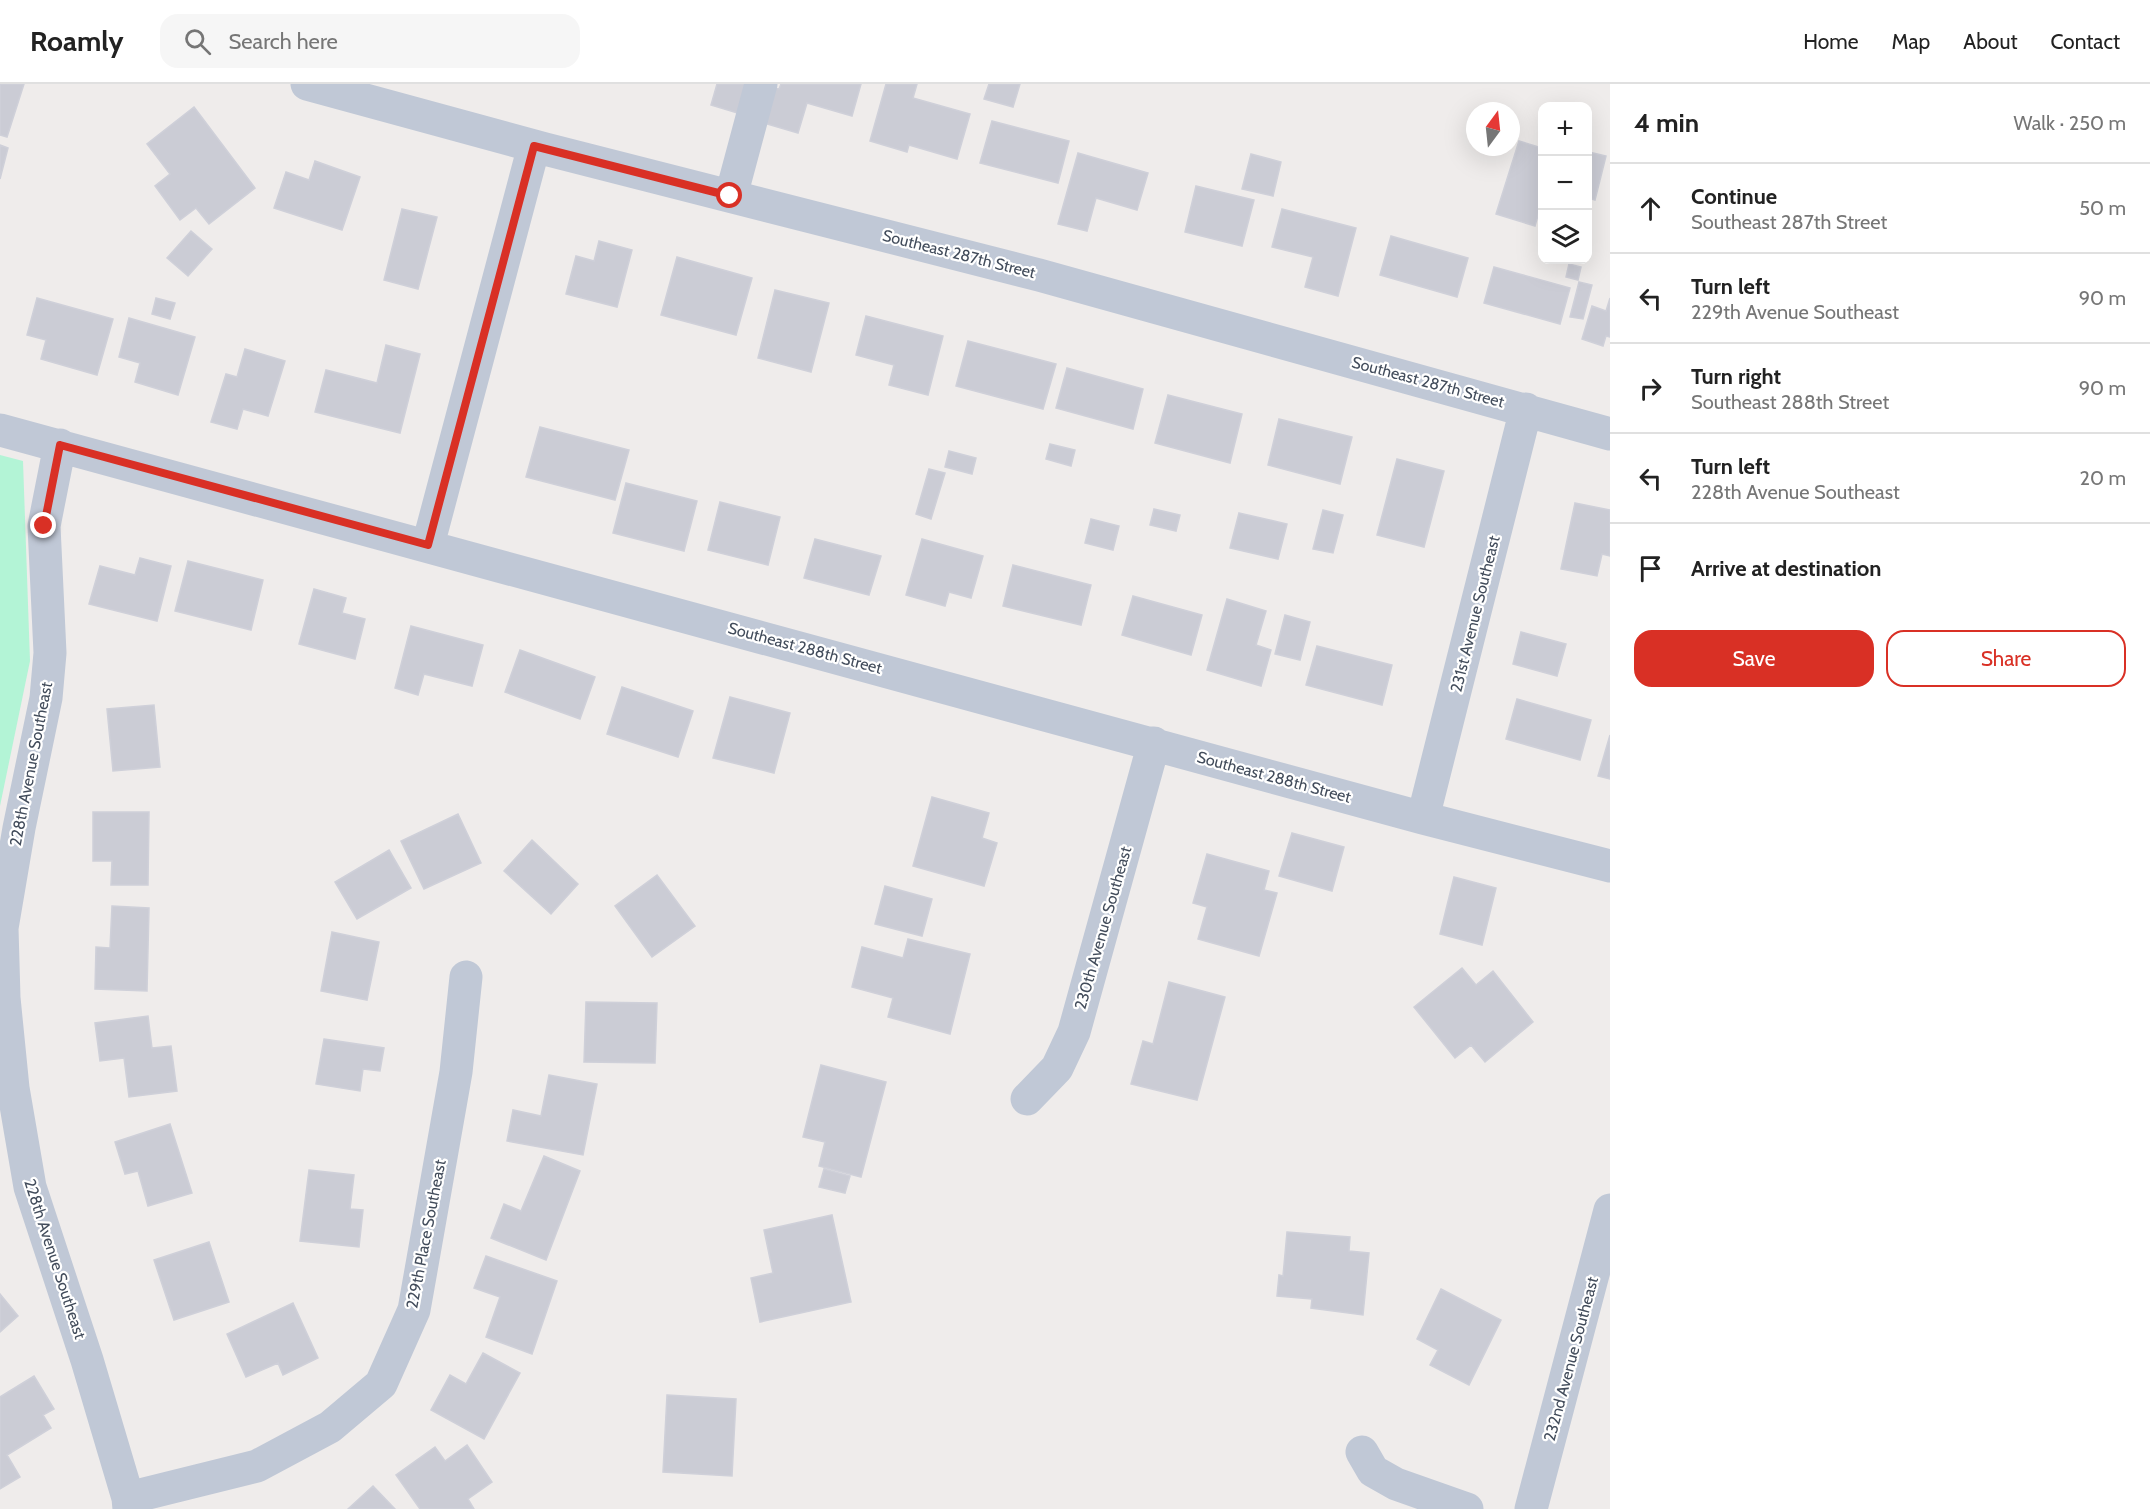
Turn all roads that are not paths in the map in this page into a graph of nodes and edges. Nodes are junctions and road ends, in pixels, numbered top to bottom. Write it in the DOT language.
graph roads {
  1 [pos="306,84"];
  2 [pos="761,84"];
  3 [pos="534,146"];
  4 [pos="730,196"];
  5 [pos="1526,409"];
  6 [pos="0,430"];
  7 [pos="1610,434"];
  8 [pos="60,445"];
  9 [pos="428,545"];
  10 [pos="1154,743"];
  11 [pos="1424,818"];
  12 [pos="1610,866"];
  13 [pos="466,977"];
  14 [pos="1028,1099"];
  15 [pos="1610,1210"];
  16 [pos="1362,1452"];
  17 [pos="128,1504"];
  18 [pos="1467,1509"];
  19 [pos="1531,1509"];
  1 -- 3 [label="street, Southeast 287th Street"];
  2 -- 4 [label="street"];
  3 -- 4 [label="street, Southeast 287th Street"];
  3 -- 9 [label="street"];
  4 -- 5 [label="street, Southeast 287th Street"];
  5 -- 7 [label="street, Southeast 287th Street"];
  5 -- 11 [label="street, 231st Avenue Southeast"];
  6 -- 8 [label="street, Southeast 288th Street"];
  8 -- 9 [label="street, Southeast 288th Street"];
  8 -- 17 [label="street, 228th Avenue Southeast"];
  9 -- 10 [label="street, Southeast 288th Street"];
  10 -- 11 [label="street, Southeast 288th Street"];
  10 -- 14 [label="street, 230th Avenue Southeast"];
  11 -- 12 [label="street, Southeast 288th Street"];
  13 -- 17 [label="street, 229th Place Southeast"];
  15 -- 19 [label="street, 232nd Avenue Southeast"];
  16 -- 18 [label="street"];
}
